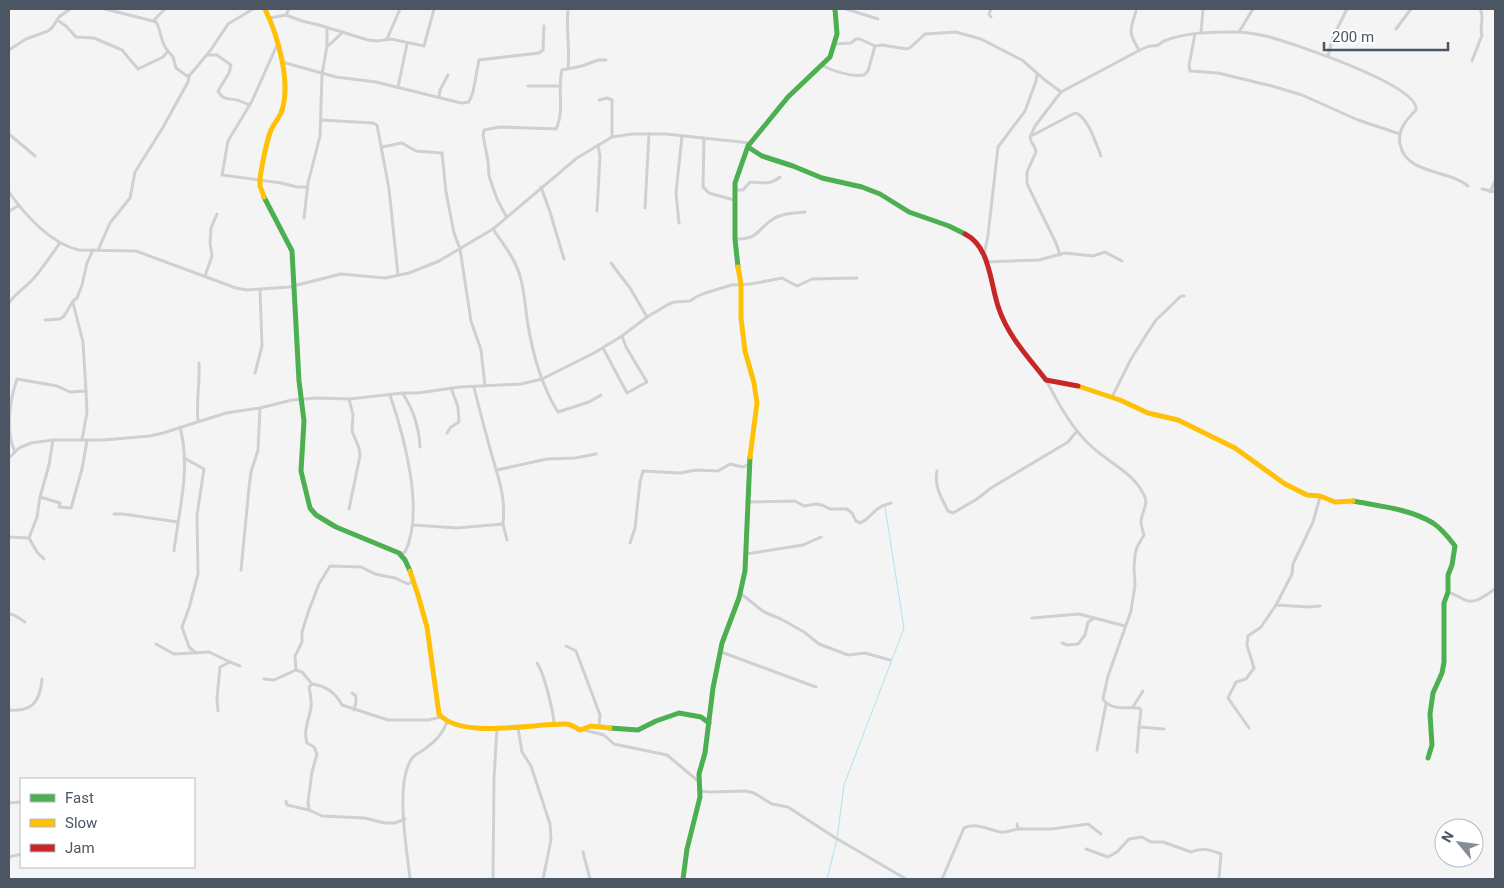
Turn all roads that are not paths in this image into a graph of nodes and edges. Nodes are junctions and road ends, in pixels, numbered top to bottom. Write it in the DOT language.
graph roads {
  1 [pos="70,9"];
  2 [pos="105,9"];
  3 [pos="165,9"];
  4 [pos="253,9"];
  5 [pos="265,9"];
  6 [pos="289,9"];
  7 [pos="400,9"];
  8 [pos="434,9"];
  9 [pos="568,9"];
  10 [pos="835,9"];
  11 [pos="846,9"];
  12 [pos="991,9"];
  13 [pos="1204,9"];
  14 [pos="1253,9"];
  15 [pos="1348,9"];
  16 [pos="1411,9"];
  17 [pos="1480,9"];
  18 [pos="1136,11"];
  19 [pos="286,15"];
  20 [pos="991,17"];
  21 [pos="270,18"];
  22 [pos="878,19"];
  23 [pos="57,20"];
  24 [pos="153,21"];
  25 [pos="544,26"];
  26 [pos="327,27"];
  27 [pos="1396,29"];
  28 [pos="344,32"];
  29 [pos="1239,32"];
  30 [pos="1201,33"];
  31 [pos="1195,34"];
  32 [pos="387,39"];
  33 [pos="278,44"];
  34 [pos="407,44"];
  35 [pos="835,44"];
  36 [pos="327,46"];
  37 [pos="875,46"];
  38 [pos="9,50"];
  39 [pos="1139,50"];
  40 [pos="168,52"];
  41 [pos="207,55"];
  42 [pos="1328,56"];
  43 [pos="606,60"];
  44 [pos="1472,61"];
  45 [pos="282,62"];
  46 [pos="822,66"];
  47 [pos="568,68"];
  48 [pos="1037,73"];
  49 [pos="322,74"];
  50 [pos="448,75"];
  51 [pos="189,76"];
  52 [pos="528,86"];
  53 [pos="561,86"];
  54 [pos="398,87"];
  55 [pos="1061,92"];
  56 [pos="439,97"];
  57 [pos="598,100"];
  58 [pos="250,105"];
  59 [pos="321,120"];
  60 [pos="9,134"];
  61 [pos="649,134"];
  62 [pos="1400,134"];
  63 [pos="682,136"];
  64 [pos="1031,136"];
  65 [pos="612,138"];
  66 [pos="704,138"];
  67 [pos="598,145"];
  68 [pos="749,145"];
  69 [pos="382,147"];
  70 [pos="35,156"];
  71 [pos="1102,156"];
  72 [pos="780,176"];
  73 [pos="260,180"];
  74 [pos="1495,181"];
  75 [pos="1468,186"];
  76 [pos="307,187"];
  77 [pos="541,187"];
  78 [pos="1482,189"];
  79 [pos="734,190"];
  80 [pos="9,192"];
  81 [pos="1490,192"];
  82 [pos="1495,192"];
  83 [pos="734,200"];
  84 [pos="18,206"];
  85 [pos="645,208"];
  86 [pos="9,211"];
  87 [pos="597,211"];
  88 [pos="805,212"];
  89 [pos="217,214"];
  90 [pos="506,216"];
  91 [pos="304,218"];
  92 [pos="679,223"];
  93 [pos="493,229"];
  94 [pos="735,239"];
  95 [pos="60,243"];
  96 [pos="460,249"];
  97 [pos="93,250"];
  98 [pos="98,250"];
  99 [pos="984,255"];
  100 [pos="1060,255"];
  101 [pos="564,259"];
  102 [pos="1122,261"];
  103 [pos="986,262"];
  104 [pos="611,263"];
  105 [pos="205,276"];
  106 [pos="398,276"];
  107 [pos="857,278"];
  108 [pos="742,284"];
  109 [pos="295,285"];
  110 [pos="260,290"];
  111 [pos="1184,296"];
  112 [pos="73,302"];
  113 [pos="9,303"];
  114 [pos="647,317"];
  115 [pos="45,320"];
  116 [pos="622,336"];
  117 [pos="603,348"];
  118 [pos="198,363"];
  119 [pos="255,373"];
  120 [pos="542,379"];
  121 [pos="1046,380"];
  122 [pos="485,386"];
  123 [pos="474,387"];
  124 [pos="451,388"];
  125 [pos="86,391"];
  126 [pos="403,393"];
  127 [pos="390,395"];
  128 [pos="601,395"];
  129 [pos="1112,397"];
  130 [pos="302,400"];
  131 [pos="349,400"];
  132 [pos="260,408"];
  133 [pos="198,421"];
  134 [pos="180,427"];
  135 [pos="1077,431"];
  136 [pos="447,433"];
  137 [pos="53,440"];
  138 [pos="82,440"];
  139 [pos="87,440"];
  140 [pos="420,447"];
  141 [pos="15,452"];
  142 [pos="596,454"];
  143 [pos="9,458"];
  144 [pos="184,458"];
  145 [pos="749,465"];
  146 [pos="497,470"];
  147 [pos="937,470"];
  148 [pos="1320,496"];
  149 [pos="40,497"];
  150 [pos="746,502"];
  151 [pos="891,504"];
  152 [pos="349,509"];
  153 [pos="114,514"];
  154 [pos="178,522"];
  155 [pos="503,524"];
  156 [pos="413,525"];
  157 [pos="9,537"];
  158 [pos="821,537"];
  159 [pos="29,538"];
  160 [pos="507,540"];
  161 [pos="630,543"];
  162 [pos="174,551"];
  163 [pos="400,554"];
  164 [pos="746,554"];
  165 [pos="44,559"];
  166 [pos="241,570"];
  167 [pos="413,581"];
  168 [pos="1495,589"];
  169 [pos="1448,592"];
  170 [pos="740,593"];
  171 [pos="1276,604"];
  172 [pos="1320,606"];
  173 [pos="9,614"];
  174 [pos="1032,618"];
  175 [pos="1098,618"];
  176 [pos="26,622"];
  177 [pos="1125,626"];
  178 [pos="1062,643"];
  179 [pos="156,644"];
  180 [pos="566,646"];
  181 [pos="720,651"];
  182 [pos="196,653"];
  183 [pos="890,660"];
  184 [pos="230,662"];
  185 [pos="537,663"];
  186 [pos="240,666"];
  187 [pos="296,670"];
  188 [pos="42,679"];
  189 [pos="264,679"];
  190 [pos="312,684"];
  191 [pos="816,687"];
  192 [pos="1143,691"];
  193 [pos="352,693"];
  194 [pos="1106,704"];
  195 [pos="1133,708"];
  196 [pos="9,710"];
  197 [pos="354,710"];
  198 [pos="218,711"];
  199 [pos="441,717"];
  200 [pos="447,722"];
  201 [pos="709,723"];
  202 [pos="554,726"];
  203 [pos="599,727"];
  204 [pos="1139,727"];
  205 [pos="497,728"];
  206 [pos="518,728"];
  207 [pos="1249,728"];
  208 [pos="582,730"];
  209 [pos="1164,730"];
  210 [pos="1097,750"];
  211 [pos="1137,752"];
  212 [pos="1428,758"];
  213 [pos="700,770"];
  214 [pos="689,772"];
  215 [pos="699,781"];
  216 [pos="700,791"];
  217 [pos="286,801"];
  218 [pos="309,810"];
  219 [pos="405,819"];
  220 [pos="1102,834"];
  221 [pos="1086,849"];
  222 [pos="583,852"];
  223 [pos="410,879"];
  224 [pos="493,879"];
  225 [pos="543,879"];
  226 [pos="590,879"];
  227 [pos="683,879"];
  228 [pos="906,879"];
  229 [pos="942,879"];
  230 [pos="1219,879"];
  1 -- 23 [label="street"];
  2 -- 24 [label="street"];
  3 -- 24 [label="street"];
  4 -- 41 [label="street"];
  5 -- 21 [label="street"];
  6 -- 19 [label="street"];
  7 -- 32 [label="street"];
  8 -- 34 [label="street"];
  9 -- 47 [label="street"];
  10 -- 35 [label="street"];
  11 -- 22 [label="street"];
  12 -- 20 [label="street"];
  13 -- 30 [label="street"];
  14 -- 29 [label="street"];
  15 -- 42 [label="street"];
  16 -- 27 [label="street"];
  17 -- 44 [label="street"];
  18 -- 39 [label="street"];
  19 -- 21 [label="street"];
  19 -- 26 [label="street"];
  21 -- 33 [label="street"];
  23 -- 38 [label="street"];
  23 -- 40 [label="street"];
  24 -- 40 [label="street"];
  25 -- 56 [label="street"];
  26 -- 28 [label="street"];
  26 -- 36 [label="street"];
  28 -- 32 [label="street"];
  28 -- 36 [label="street"];
  29 -- 30 [label="street"];
  29 -- 42 [label="street"];
  30 -- 31 [label="street"];
  31 -- 39 [label="street"];
  31 -- 62 [label="street"];
  32 -- 34 [label="street"];
  33 -- 45 [label="street"];
  33 -- 58 [label="street"];
  34 -- 54 [label="street"];
  35 -- 37 [label="street"];
  35 -- 46 [label="street"];
  36 -- 49 [label="street"];
  37 -- 46 [label="street"];
  37 -- 48 [label="street"];
  39 -- 55 [label="street"];
  40 -- 51 [label="street"];
  41 -- 51 [label="street"];
  41 -- 58 [label="street"];
  42 -- 62 [label="street"];
  43 -- 47 [label="street"];
  45 -- 49 [label="street"];
  45 -- 73 [label="street"];
  46 -- 68 [label="street"];
  47 -- 53 [label="street"];
  48 -- 55 [label="street"];
  48 -- 99 [label="street"];
  49 -- 54 [label="street"];
  49 -- 59 [label="street"];
  50 -- 56 [label="street"];
  51 -- 98 [label="street"];
  52 -- 53 [label="street"];
  53 -- 90 [label="street"];
  54 -- 56 [label="street"];
  55 -- 64 [label="street"];
  57 -- 65 [label="street"];
  58 -- 73 [label="street"];
  59 -- 69 [label="street"];
  59 -- 76 [label="street"];
  60 -- 70 [label="street"];
  61 -- 63 [label="street"];
  61 -- 65 [label="street"];
  61 -- 85 [label="street"];
  62 -- 75 [label="street"];
  63 -- 66 [label="street"];
  63 -- 92 [label="street"];
  64 -- 71 [label="street"];
  64 -- 100 [label="street"];
  65 -- 67 [label="street"];
  66 -- 68 [label="street"];
  66 -- 83 [label="street"];
  67 -- 77 [label="street"];
  67 -- 87 [label="street"];
  68 -- 79 [label="street"];
  68 -- 99 [label="street"];
  69 -- 96 [label="street"];
  69 -- 106 [label="street"];
  72 -- 79 [label="street"];
  73 -- 76 [label="street"];
  73 -- 109 [label="street"];
  74 -- 81 [label="street"];
  76 -- 91 [label="street"];
  77 -- 90 [label="street"];
  77 -- 101 [label="street"];
  78 -- 81 [label="street"];
  79 -- 83 [label="street"];
  80 -- 84 [label="street"];
  81 -- 82 [label="street"];
  83 -- 94 [label="street"];
  84 -- 86 [label="street"];
  84 -- 95 [label="street"];
  88 -- 94 [label="street"];
  89 -- 105 [label="street"];
  90 -- 93 [label="street"];
  93 -- 96 [label="street"];
  93 -- 120 [label="street"];
  94 -- 108 [label="street"];
  95 -- 97 [label="street"];
  95 -- 113 [label="street"];
  96 -- 106 [label="street"];
  96 -- 122 [label="street"];
  97 -- 98 [label="street"];
  97 -- 112 [label="street"];
  98 -- 105 [label="street"];
  99 -- 103 [label="street"];
  100 -- 102 [label="street"];
  100 -- 103 [label="street"];
  103 -- 121 [label="street"];
  104 -- 114 [label="street"];
  105 -- 110 [label="street"];
  106 -- 109 [label="street"];
  107 -- 108 [label="street"];
  108 -- 114 [label="street"];
  108 -- 145 [label="street"];
  109 -- 110 [label="street"];
  109 -- 130 [label="street"];
  110 -- 119 [label="street"];
  111 -- 129 [label="street"];
  112 -- 115 [label="street"];
  112 -- 125 [label="street"];
  114 -- 116 [label="street"];
  116 -- 117 [label="street"];
  116 -- 117 [label="street"];
  117 -- 120 [label="street"];
  118 -- 133 [label="street"];
  120 -- 122 [label="street"];
  120 -- 128 [label="street"];
  121 -- 129 [label="street"];
  121 -- 135 [label="street"];
  122 -- 123 [label="street"];
  123 -- 124 [label="street"];
  123 -- 146 [label="street"];
  124 -- 126 [label="street"];
  124 -- 136 [label="street"];
  125 -- 138 [label="street"];
  125 -- 141 [label="street"];
  126 -- 127 [label="street"];
  126 -- 140 [label="street"];
  127 -- 131 [label="street"];
  127 -- 156 [label="street"];
  129 -- 148 [label="street"];
  130 -- 131 [label="street"];
  130 -- 132 [label="street"];
  130 -- 163 [label="street"];
  131 -- 152 [label="street"];
  132 -- 133 [label="street"];
  132 -- 166 [label="street"];
  133 -- 134 [label="street"];
  134 -- 139 [label="street"];
  134 -- 144 [label="street"];
  135 -- 147 [label="street"];
  135 -- 177 [label="street"];
  137 -- 138 [label="street"];
  137 -- 141 [label="street"];
  137 -- 149 [label="street"];
  138 -- 139 [label="street"];
  139 -- 149 [label="street"];
  141 -- 143 [label="street"];
  142 -- 146 [label="street"];
  144 -- 154 [label="street"];
  144 -- 182 [label="street"];
  145 -- 150 [label="street"];
  145 -- 161 [label="street"];
  146 -- 155 [label="street"];
  148 -- 169 [label="street"];
  148 -- 171 [label="street"];
  149 -- 159 [label="street"];
  150 -- 151 [label="street"];
  150 -- 164 [label="street"];
  153 -- 154 [label="street"];
  154 -- 162 [label="street"];
  155 -- 156 [label="street"];
  155 -- 160 [label="street"];
  156 -- 163 [label="street"];
  157 -- 159 [label="street"];
  158 -- 164 [label="street"];
  159 -- 165 [label="street"];
  163 -- 167 [label="street"];
  164 -- 170 [label="street"];
  167 -- 187 [label="street"];
  167 -- 199 [label="street"];
  168 -- 169 [label="street"];
  169 -- 212 [label="street"];
  170 -- 181 [label="street"];
  170 -- 183 [label="street"];
  171 -- 172 [label="street"];
  171 -- 207 [label="street"];
  173 -- 176 [label="street"];
  174 -- 175 [label="street"];
  175 -- 177 [label="street"];
  175 -- 178 [label="street"];
  177 -- 194 [label="street"];
  179 -- 182 [label="street"];
  180 -- 203 [label="street"];
  181 -- 191 [label="street"];
  181 -- 201 [label="street"];
  182 -- 184 [label="street"];
  184 -- 186 [label="street"];
  184 -- 198 [label="street"];
  185 -- 202 [label="street"];
  187 -- 189 [label="street"];
  187 -- 190 [label="street"];
  188 -- 196 [label="street"];
  190 -- 197 [label="street"];
  190 -- 218 [label="street"];
  192 -- 195 [label="street"];
  193 -- 197 [label="street"];
  194 -- 195 [label="street"];
  194 -- 210 [label="street"];
  195 -- 204 [label="street"];
  197 -- 199 [label="street"];
  199 -- 200 [label="street"];
  200 -- 205 [label="street"];
  200 -- 219 [label="street"];
  201 -- 203 [label="street"];
  201 -- 213 [label="street"];
  202 -- 206 [label="street"];
  202 -- 208 [label="street"];
  203 -- 208 [label="street"];
  204 -- 209 [label="street"];
  204 -- 211 [label="street"];
  205 -- 206 [label="street"];
  205 -- 224 [label="street"];
  206 -- 225 [label="street"];
  208 -- 214 [label="street"];
  213 -- 214 [label="street"];
  213 -- 215 [label="street"];
  214 -- 215 [label="street"];
  215 -- 216 [label="street"];
  216 -- 227 [label="street"];
  216 -- 228 [label="street"];
  217 -- 218 [label="street"];
  218 -- 219 [label="street"];
  219 -- 223 [label="street"];
  220 -- 229 [label="street"];
  221 -- 230 [label="street"];
  222 -- 226 [label="street"];
}
